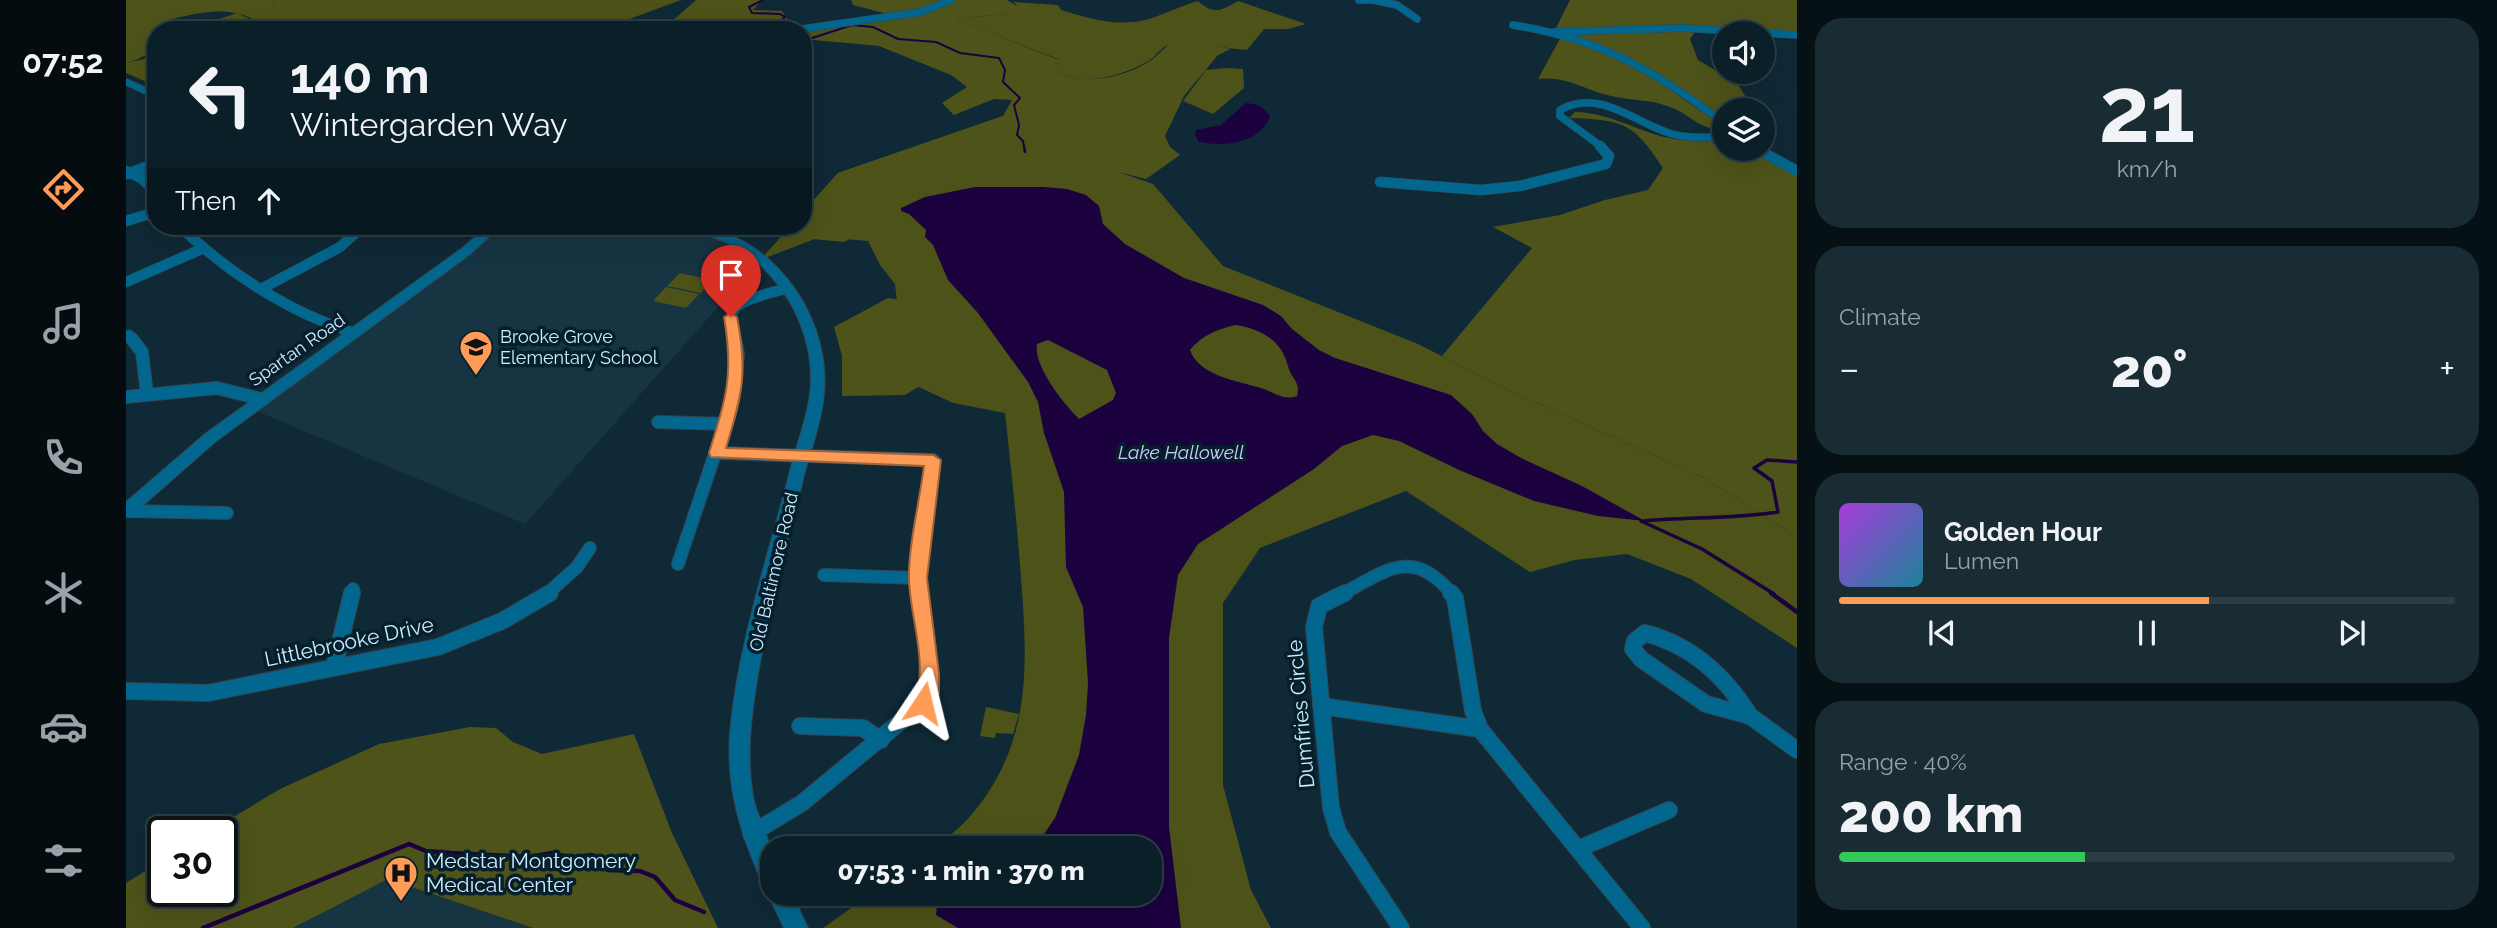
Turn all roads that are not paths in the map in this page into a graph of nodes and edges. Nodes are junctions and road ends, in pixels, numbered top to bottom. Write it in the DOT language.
graph roads {
  1 [pos="951,0"];
  2 [pos="1359,0"];
  3 [pos="1373,0"];
  4 [pos="1417,19"];
  5 [pos="1513,25"];
  6 [pos="812,27"];
  7 [pos="1554,32"];
  8 [pos="1797,35"];
  9 [pos="126,82"];
  10 [pos="147,92"];
  11 [pos="1712,115"];
  12 [pos="1712,137"];
  13 [pos="1775,159"];
  14 [pos="147,166"];
  15 [pos="1797,171"];
  16 [pos="127,172"];
  17 [pos="1380,182"];
  18 [pos="147,184"];
  19 [pos="147,215"];
  20 [pos="126,221"];
  21 [pos="190,235"];
  22 [pos="353,235"];
  23 [pos="485,235"];
  24 [pos="711,235"];
  25 [pos="204,248"];
  26 [pos="126,282"];
  27 [pos="788,288"];
  28 [pos="261,289"];
  29 [pos="355,333"];
  30 [pos="129,335"];
  31 [pos="147,394"];
  32 [pos="126,397"];
  33 [pos="261,399"];
  34 [pos="658,422"];
  35 [pos="726,424"];
  36 [pos="717,453"];
  37 [pos="802,455"];
  38 [pos="126,511"];
  39 [pos="226,513"];
  40 [pos="590,548"];
  41 [pos="678,564"];
  42 [pos="824,575"];
  43 [pos="918,578"];
  44 [pos="354,589"];
  45 [pos="334,667"];
  46 [pos="126,691"];
  47 [pos="1321,706"];
  48 [pos="1750,716"];
  49 [pos="800,726"];
  50 [pos="1480,729"];
  51 [pos="881,740"];
  52 [pos="1797,750"];
  53 [pos="1669,810"];
  54 [pos="751,834"];
  55 [pos="1578,849"];
  56 [pos="760,853"];
  57 [pos="786,906"];
  58 [pos="796,928"];
  59 [pos="1401,928"];
  60 [pos="1642,928"];
  1 -- 6 [label="street"];
  2 -- 3 [label="street"];
  3 -- 4 [label="street"];
  5 -- 7 [label="street"];
  7 -- 8 [label="street"];
  7 -- 11 [label="street"];
  9 -- 10 [label="street"];
  12 -- 17 [label="street"];
  13 -- 15 [label="street"];
  14 -- 16 [label="street"];
  16 -- 18 [label="street"];
  19 -- 20 [label="street"];
  21 -- 25 [label="street"];
  22 -- 28 [label="street"];
  23 -- 29 [label="street, Spartan Road"];
  24 -- 27 [label="street, Old Baltimore Road"];
  25 -- 26 [label="street"];
  25 -- 28 [label="street"];
  27 -- 35 [label="street"];
  27 -- 37 [label="street, Old Baltimore Road"];
  28 -- 29 [label="street"];
  29 -- 33 [label="street, Spartan Road"];
  30 -- 31 [label="street"];
  31 -- 32 [label="street"];
  31 -- 33 [label="street"];
  33 -- 38 [label="street, Spartan Road"];
  34 -- 35 [label="street"];
  35 -- 36 [label="street"];
  36 -- 37 [label="street"];
  36 -- 41 [label="street"];
  37 -- 43 [label="street"];
  37 -- 54 [label="street, Old Baltimore Road"];
  38 -- 39 [label="street"];
  40 -- 45 [label="street, Littlebrooke Drive"];
  42 -- 43 [label="street"];
  43 -- 51 [label="street"];
  44 -- 45 [label="street"];
  45 -- 46 [label="street, Littlebrooke Drive"];
  47 -- 50 [label="street"];
  47 -- 50 [label="street, Dumfries Circle"];
  47 -- 59 [label="street, Dumfries Circle"];
  48 -- 48 [label="street"];
  48 -- 52 [label="street"];
  49 -- 51 [label="street"];
  50 -- 55 [label="street, Dumfries Circle"];
  51 -- 54 [label="street"];
  53 -- 55 [label="street"];
  54 -- 56 [label="street, Old Baltimore Road"];
  55 -- 60 [label="street, Dumfries Circle"];
  57 -- 58 [label="street"];
}
